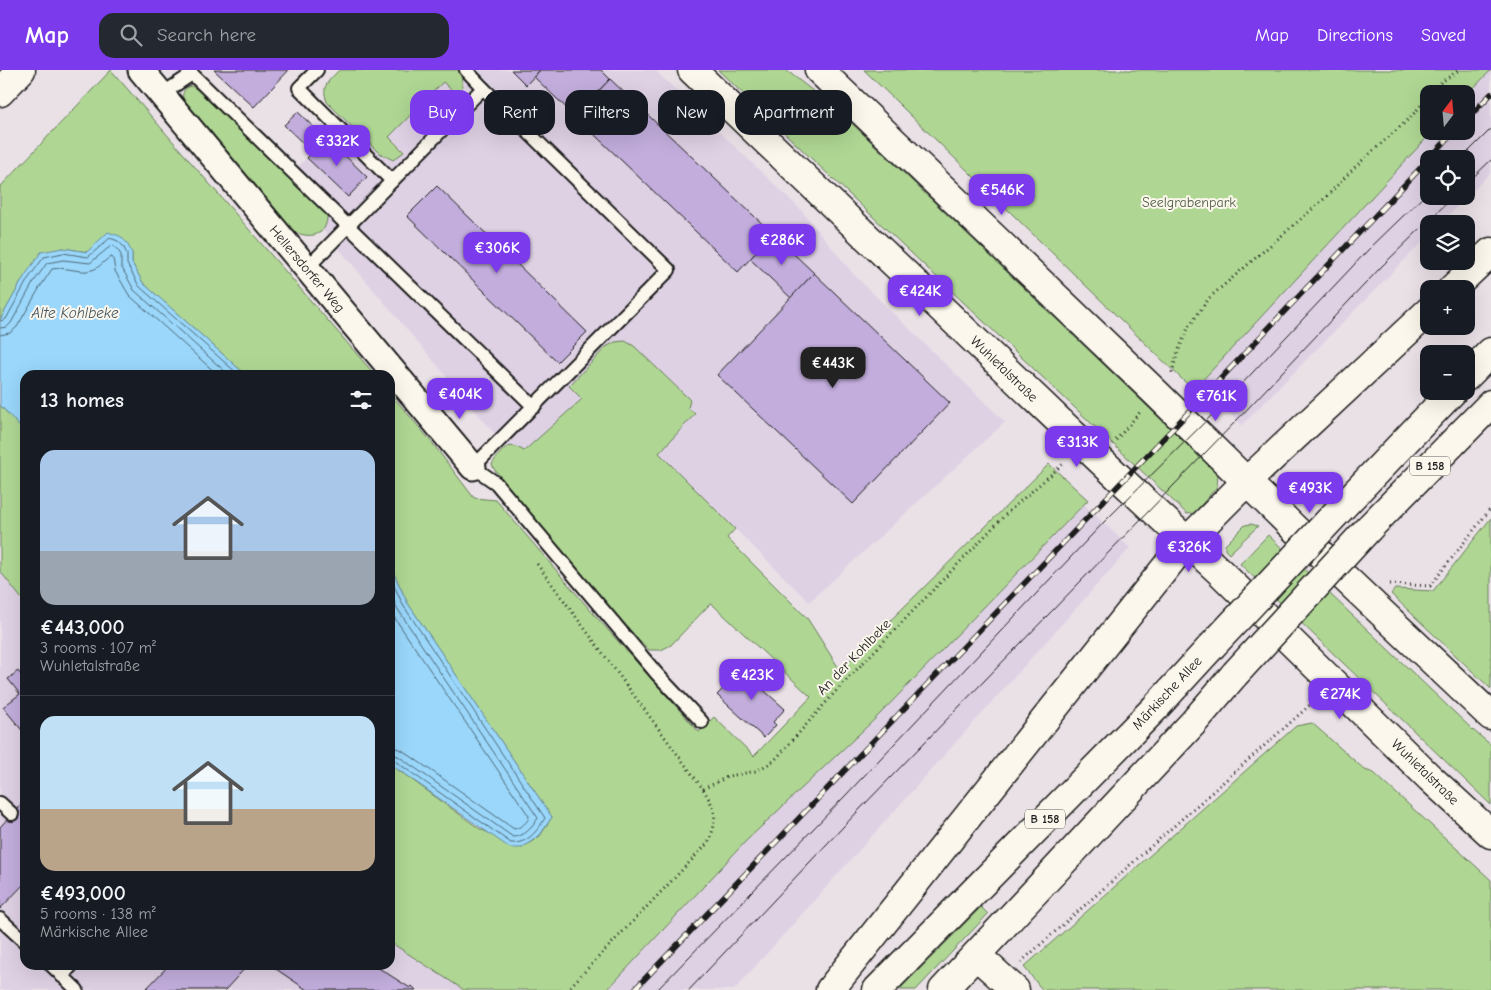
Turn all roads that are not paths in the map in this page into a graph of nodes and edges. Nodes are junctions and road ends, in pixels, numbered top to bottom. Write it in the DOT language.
graph roads {
  1 [pos="21,70"];
  2 [pos="142,70"];
  3 [pos="317,70"];
  4 [pos="466,70"];
  5 [pos="692,70"];
  6 [pos="819,70"];
  7 [pos="483,88"];
  8 [pos="0,92"];
  9 [pos="162,94"];
  10 [pos="392,181"];
  11 [pos="348,226"];
  12 [pos="1491,252"];
  13 [pos="306,268"];
  14 [pos="1461,280"];
  15 [pos="1420,319"];
  16 [pos="1491,352"];
  17 [pos="1475,368"];
  18 [pos="392,370"];
  19 [pos="395,374"];
  20 [pos="1444,400"];
  21 [pos="1491,404"];
  22 [pos="534,407"];
  23 [pos="473,467"];
  24 [pos="1246,482"];
  25 [pos="1186,542"];
  26 [pos="1491,716"];
  27 [pos="702,722"];
  28 [pos="0,803"];
  29 [pos="12,814"];
  30 [pos="1491,834"];
  31 [pos="0,919"];
  32 [pos="20,937"];
  33 [pos="976,955"];
  34 [pos="56,970"];
  35 [pos="67,970"];
  36 [pos="62,976"];
  37 [pos="1015,978"];
  38 [pos="77,990"];
  39 [pos="830,990"];
  40 [pos="877,990"];
  41 [pos="943,990"];
  1 -- 8 [label="main road"];
  2 -- 9 [label="street, Hellersdorfer Weg"];
  3 -- 10 [label="lane"];
  4 -- 7 [label="lane"];
  5 -- 25 [label="main road, Wuhletalstraße"];
  6 -- 24 [label="main road"];
  7 -- 10 [label="lane"];
  7 -- 22 [label="lane"];
  9 -- 11 [label="lane"];
  9 -- 13 [label="street, Hellersdorfer Weg"];
  10 -- 11 [label="lane"];
  11 -- 13 [label="lane"];
  11 -- 22 [label="lane"];
  12 -- 14 [label="main road"];
  13 -- 18 [label="street, Hellersdorfer Weg"];
  15 -- 24 [label="main road"];
  16 -- 17 [label="main road"];
  19 -- 23 [label="street, Hellersdorfer Weg"];
  20 -- 40 [label="main road, Märkische Allee / B 158, bridge"];
  21 -- 33 [label="main road, B 158, bridge"];
  22 -- 23 [label="lane"];
  23 -- 27 [label="lane"];
  24 -- 25 [label="main road"];
  24 -- 26 [label="main road"];
  25 -- 30 [label="main road, Wuhletalstraße"];
  25 -- 39 [label="main road"];
  28 -- 29 [label="lane"];
  31 -- 32 [label="lane"];
  33 -- 37 [label="main road"];
  33 -- 41 [label="main road, B 158"];
  34 -- 36 [label="lane"];
  35 -- 36 [label="lane"];
  36 -- 38 [label="lane"];
}
